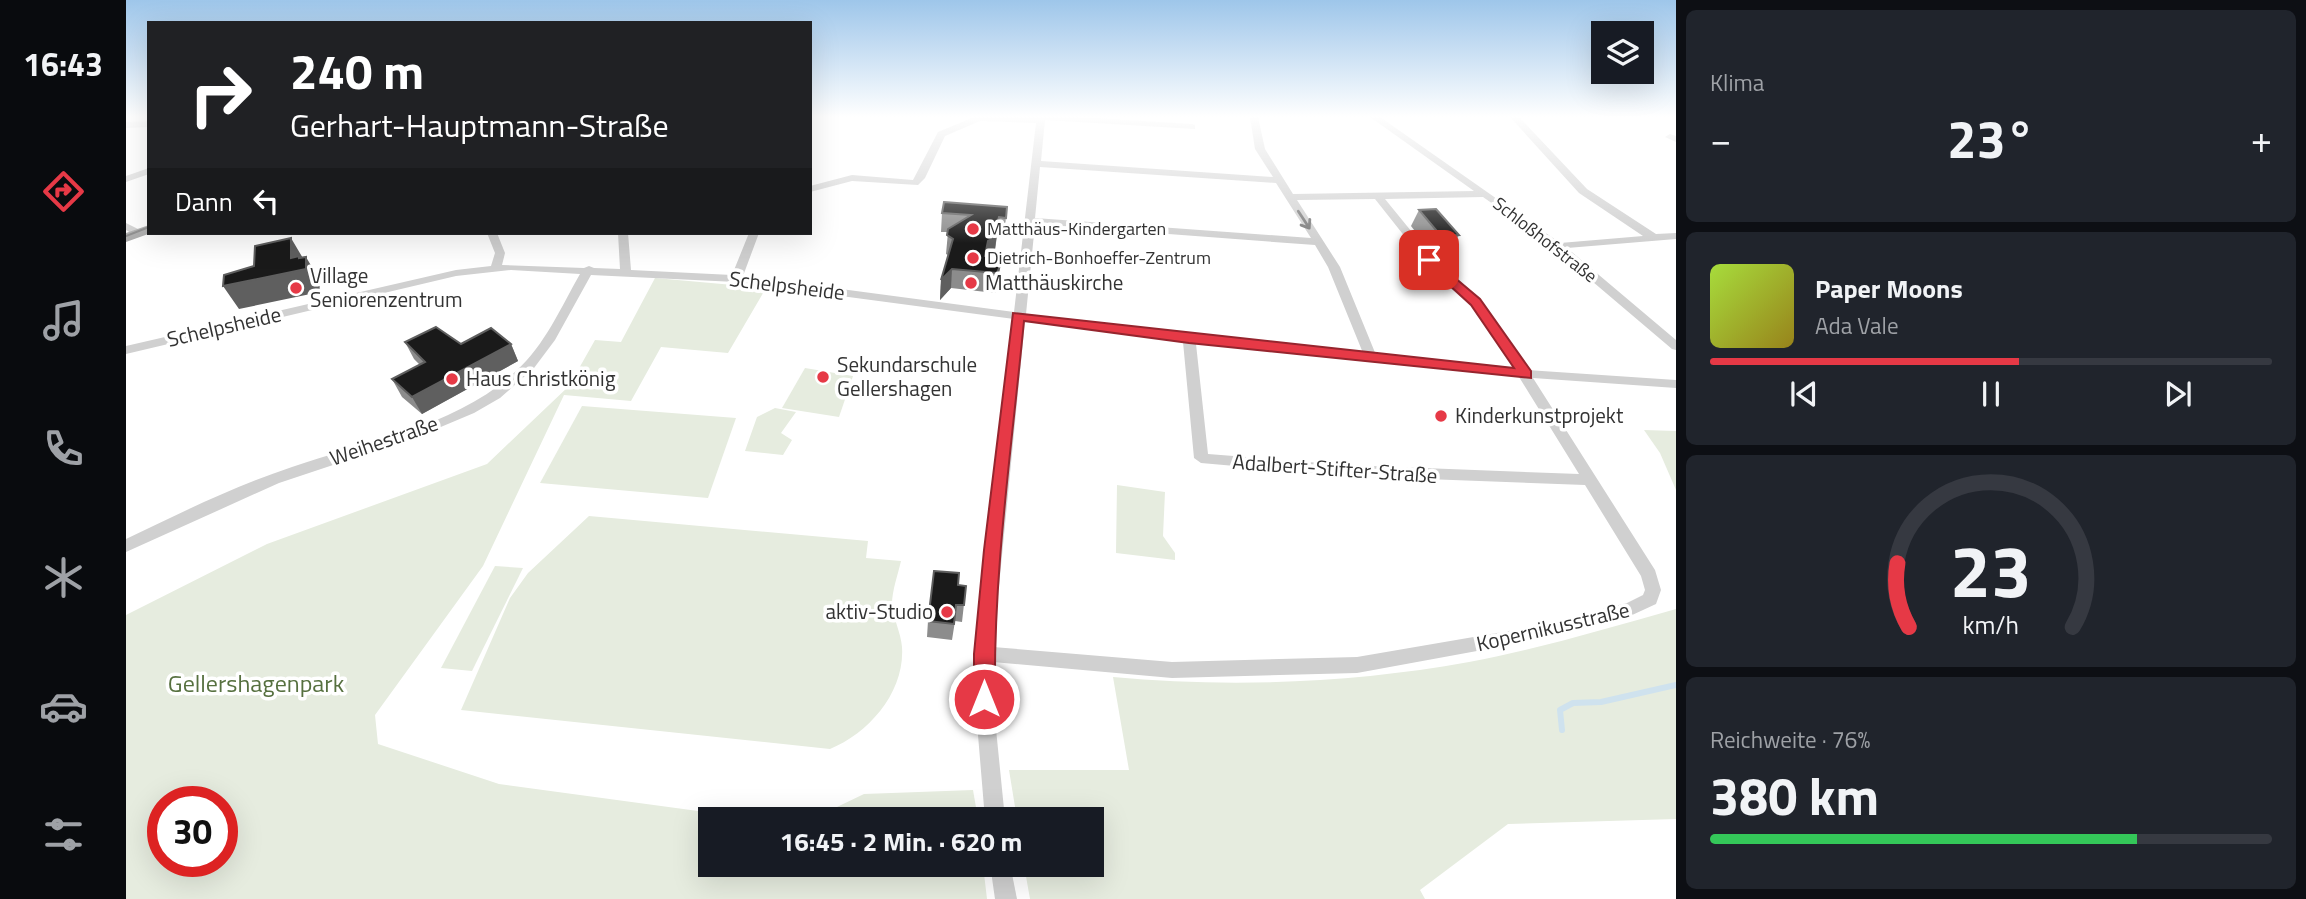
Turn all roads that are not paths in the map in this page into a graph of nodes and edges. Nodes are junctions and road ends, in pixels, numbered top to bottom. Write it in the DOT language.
graph roads {
  1 [pos="929,159"];
  2 [pos="1036,159"];
  3 [pos="1266,159"];
  4 [pos="1434,159"];
  5 [pos="1553,159"];
  6 [pos="1036,164"];
  7 [pos="147,172"];
  8 [pos="126,180"];
  9 [pos="1278,180"];
  10 [pos="812,188"];
  11 [pos="1485,194"];
  12 [pos="1289,197"];
  13 [pos="1379,197"];
  14 [pos="1030,221"];
  15 [pos="493,235"];
  16 [pos="623,235"];
  17 [pos="753,235"];
  18 [pos="1676,236"];
  19 [pos="1654,238"];
  20 [pos="1318,242"];
  21 [pos="1557,246"];
  22 [pos="496,267"];
  23 [pos="589,270"];
  24 [pos="626,272"];
  25 [pos="736,279"];
  26 [pos="1018,316"];
  27 [pos="1189,339"];
  28 [pos="1676,346"];
  29 [pos="126,349"];
  30 [pos="1372,359"];
  31 [pos="1526,374"];
  32 [pos="1676,384"];
  33 [pos="1590,480"];
  34 [pos="126,546"];
  35 [pos="984,654"];
  36 [pos="994,807"];
  37 [pos="1002,877"];
  38 [pos="1006,899"];
  1 -- 10 [label="street"];
  2 -- 6 [label="street"];
  3 -- 9 [label="street"];
  4 -- 11 [label="street, Schloßhofstraße"];
  5 -- 19 [label="street"];
  6 -- 9 [label="street"];
  6 -- 14 [label="street"];
  7 -- 8 [label="street"];
  9 -- 12 [label="street"];
  11 -- 13 [label="street"];
  11 -- 21 [label="street, Schloßhofstraße"];
  12 -- 13 [label="street"];
  12 -- 20 [label="street, one-way"];
  13 -- 31 [label="street, Kopernikusstraße"];
  14 -- 20 [label="street"];
  14 -- 26 [label="street"];
  15 -- 22 [label="street"];
  16 -- 24 [label="street"];
  17 -- 25 [label="street"];
  18 -- 19 [label="street"];
  19 -- 21 [label="street"];
  20 -- 30 [label="street"];
  21 -- 28 [label="street, Schloßhofstraße"];
  22 -- 23 [label="street, Schelpsheide"];
  22 -- 29 [label="street, Schelpsheide"];
  23 -- 24 [label="street, Schelpsheide"];
  23 -- 34 [label="street, Weihestraße"];
  24 -- 25 [label="street, Schelpsheide"];
  25 -- 26 [label="street, Schelpsheide"];
  26 -- 27 [label="street, Schelpsheide"];
  26 -- 35 [label="street"];
  27 -- 30 [label="street, Schelpsheide"];
  27 -- 33 [label="street, Adalbert-Stifter-Straße"];
  30 -- 31 [label="street, Schelpsheide"];
  31 -- 32 [label="street, Schelpsheide"];
  31 -- 33 [label="street, Kopernikusstraße"];
  33 -- 35 [label="street, Kopernikusstraße"];
  35 -- 36 [label="street"];
  37 -- 38 [label="street"];
}
